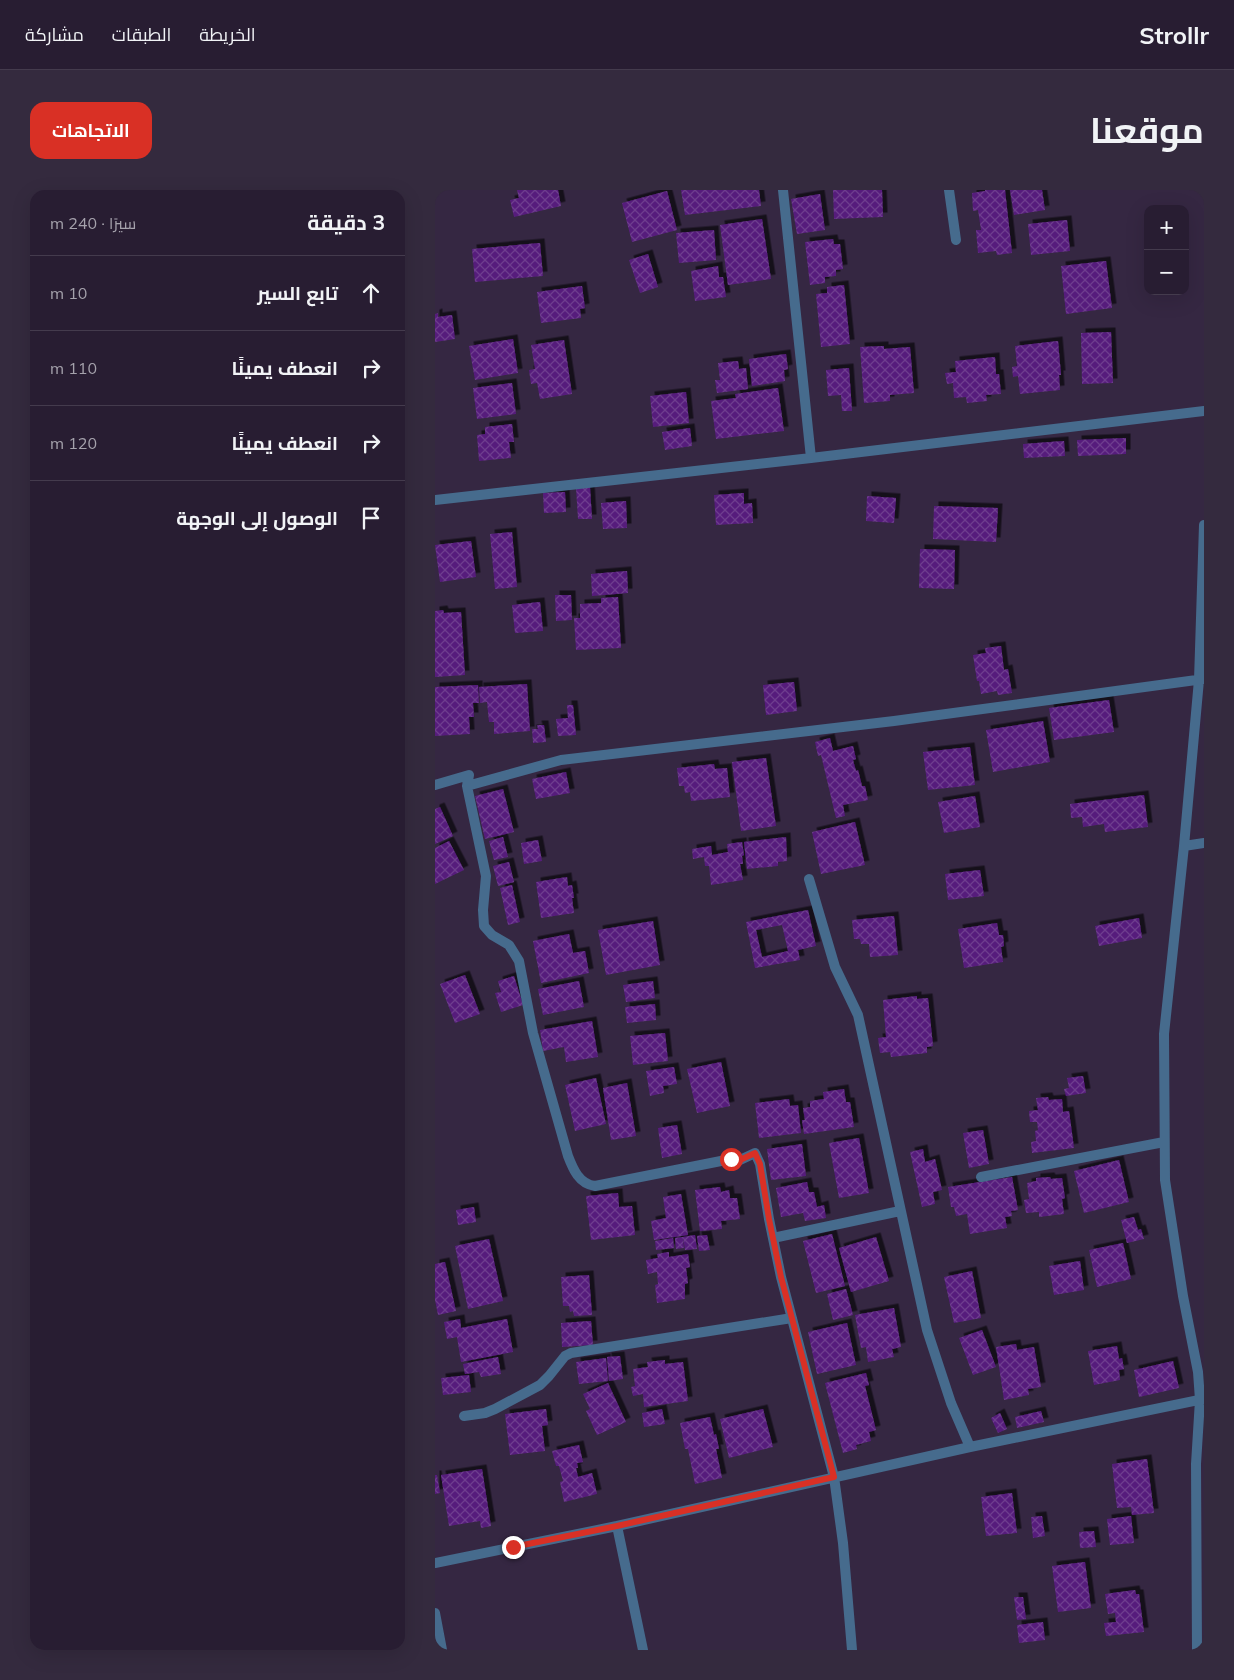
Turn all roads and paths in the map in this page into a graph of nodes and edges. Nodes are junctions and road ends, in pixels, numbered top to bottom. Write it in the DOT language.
graph roads {
  1 [pos="783,190"];
  2 [pos="949,190"];
  3 [pos="956,240"];
  4 [pos="1204,411"];
  5 [pos="811,458"];
  6 [pos="435,500"];
  7 [pos="1204,525"];
  8 [pos="1202,680"];
  9 [pos="435,785"];
  10 [pos="467,786"];
  11 [pos="1204,844"];
  12 [pos="1185,846"];
  13 [pos="809,880"];
  14 [pos="1164,1142"];
  15 [pos="981,1177"];
  16 [pos="900,1211"];
  17 [pos="773,1238"];
  18 [pos="792,1318"];
  19 [pos="1202,1399"];
  20 [pos="464,1416"];
  21 [pos="970,1447"];
  22 [pos="834,1477"];
  23 [pos="617,1526"];
  24 [pos="435,1563"];
  25 [pos="435,1614"];
  26 [pos="442,1650"];
  27 [pos="643,1650"];
  28 [pos="852,1650"];
  29 [pos="1197,1650"];
  1 -- 5 [label="street"];
  2 -- 3 [label="street"];
  4 -- 5 [label="street"];
  5 -- 6 [label="street"];
  7 -- 8 [label="street"];
  8 -- 10 [label="street"];
  8 -- 12 [label="street"];
  9 -- 10 [label="street"];
  10 -- 17 [label="street"];
  11 -- 12 [label="street"];
  12 -- 14 [label="street"];
  13 -- 16 [label="street"];
  14 -- 15 [label="street"];
  14 -- 19 [label="street"];
  16 -- 17 [label="street"];
  16 -- 21 [label="street"];
  17 -- 18 [label="street"];
  18 -- 20 [label="street"];
  18 -- 22 [label="street"];
  19 -- 21 [label="street"];
  19 -- 29 [label="street"];
  21 -- 22 [label="street"];
  22 -- 23 [label="street"];
  22 -- 28 [label="street"];
  23 -- 24 [label="street"];
  23 -- 27 [label="street"];
  25 -- 26 [label="street"];
}
